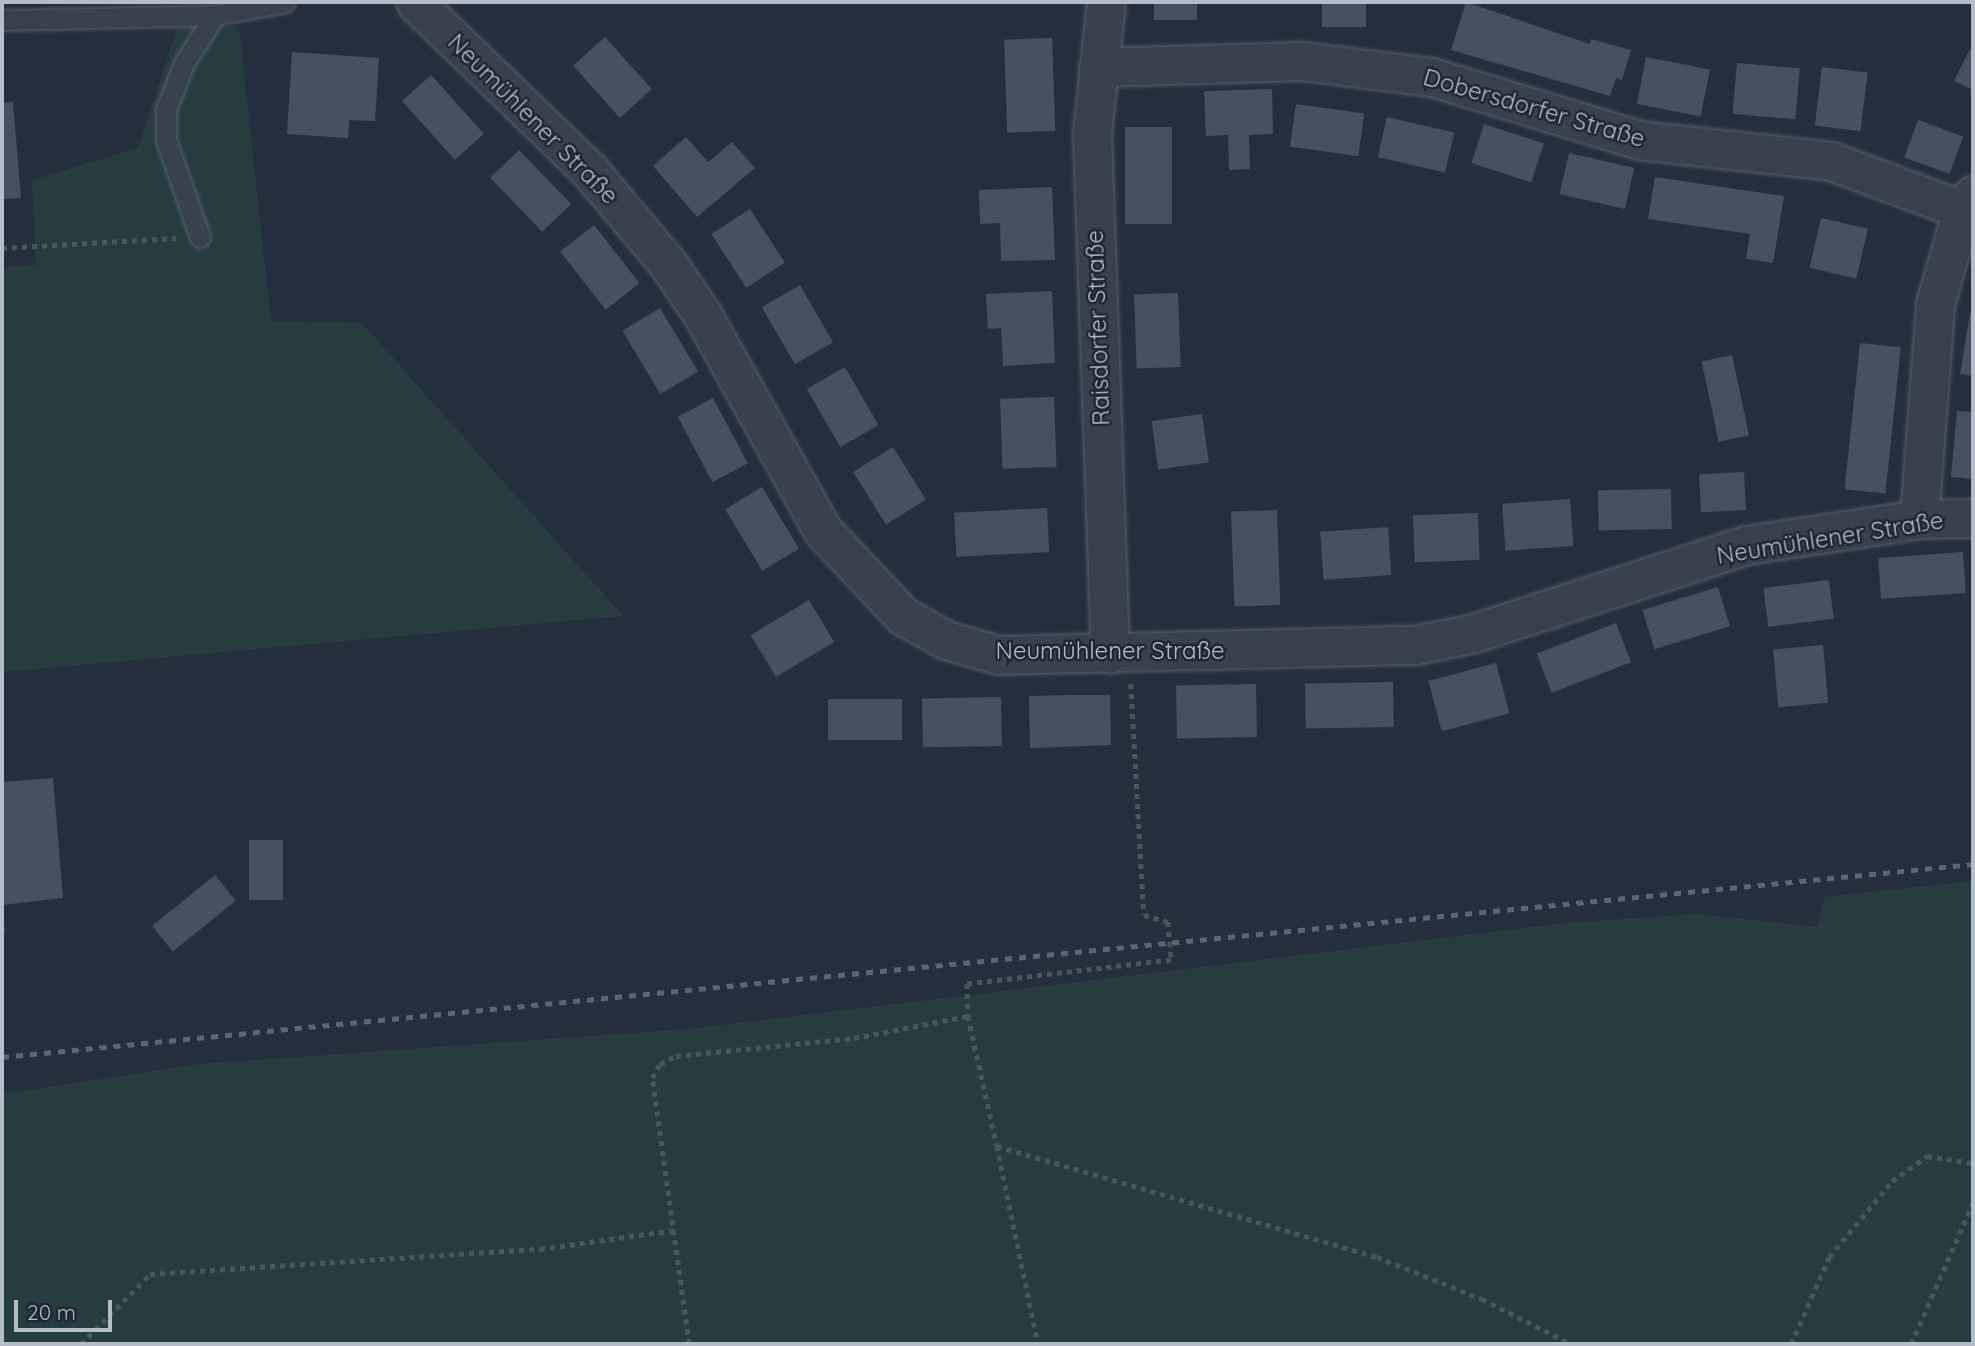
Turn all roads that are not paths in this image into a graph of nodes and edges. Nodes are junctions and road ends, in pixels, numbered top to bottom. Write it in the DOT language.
graph roads {
  1 [pos="285,2"];
  2 [pos="415,2"];
  3 [pos="1106,2"];
  4 [pos="10,14"];
  5 [pos="215,15"];
  6 [pos="1098,67"];
  7 [pos="1968,202"];
  8 [pos="200,237"];
  9 [pos="1973,518"];
  10 [pos="1919,519"];
  11 [pos="1119,653"];
  1 -- 5 [label="lane"];
  2 -- 11 [label="street, Neumühlener Straße"];
  3 -- 6 [label="street, Raisdorfer Straße"];
  4 -- 5 [label="lane"];
  5 -- 8 [label="lane"];
  6 -- 7 [label="street, Dobersdorfer Straße"];
  6 -- 11 [label="street, Raisdorfer Straße"];
  7 -- 10 [label="street"];
  9 -- 10 [label="street, Neumühlener Straße"];
  10 -- 11 [label="street, Neumühlener Straße"];
}
